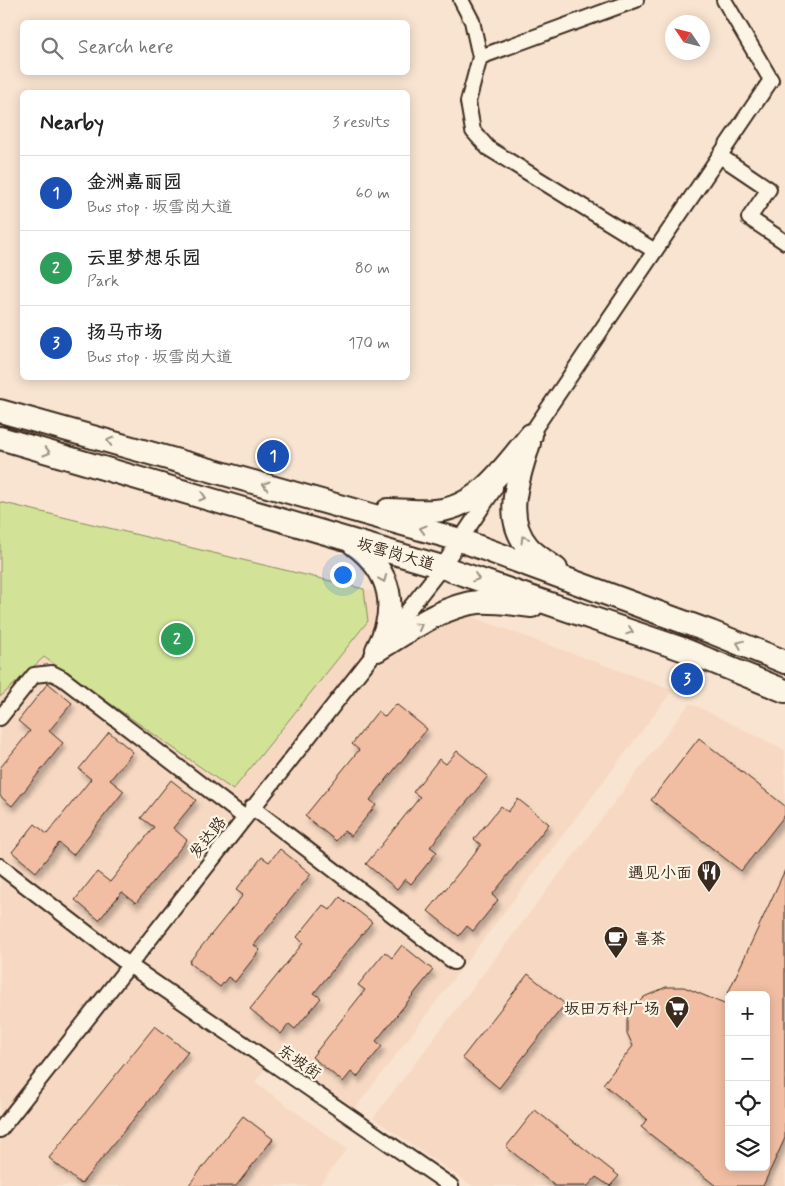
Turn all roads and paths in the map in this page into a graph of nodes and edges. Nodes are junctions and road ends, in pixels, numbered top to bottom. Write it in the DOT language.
graph roads {
  1 [pos="461,0"];
  2 [pos="636,0"];
  3 [pos="724,0"];
  4 [pos="480,57"];
  5 [pos="720,156"];
  6 [pos="785,242"];
  7 [pos="655,252"];
  8 [pos="0,411"];
  9 [pos="531,434"];
  10 [pos="0,438"];
  11 [pos="349,508"];
  12 [pos="336,536"];
  13 [pos="460,540"];
  14 [pos="442,567"];
  15 [pos="573,582"];
  16 [pos="562,608"];
  17 [pos="377,650"];
  18 [pos="785,662"];
  19 [pos="785,691"];
  20 [pos="0,718"];
  21 [pos="248,812"];
  22 [pos="0,866"];
  23 [pos="454,962"];
  24 [pos="129,965"];
  25 [pos="0,1130"];
  26 [pos="451,1186"];
  1 -- 4 [label="street"];
  2 -- 4 [label="street"];
  3 -- 5 [label="street, 发达路"];
  4 -- 7 [label="street"];
  5 -- 6 [label="street"];
  5 -- 7 [label="street, 发达路"];
  7 -- 9 [label="street, 发达路"];
  11 -- 8 [label="main road, 坂雪岗大道, one-way"];
  9 -- 11 [label="main road"];
  9 -- 13 [label="street, 发达路"];
  15 -- 9 [label="main road, one-way"];
  10 -- 12 [label="main road, 坂雪岗大道, one-way"];
  13 -- 11 [label="main road, 坂雪岗大道, one-way"];
  12 -- 14 [label="main road, 坂雪岗大道"];
  12 -- 17 [label="main road, one-way"];
  13 -- 14 [label="street, 发达路"];
  13 -- 15 [label="main road, 坂雪岗大道"];
  14 -- 16 [label="main road, 坂雪岗大道, one-way"];
  14 -- 17 [label="street, 发达路"];
  18 -- 15 [label="main road, 坂雪岗大道, one-way"];
  17 -- 16 [label="main road, one-way"];
  16 -- 19 [label="main road, 坂雪岗大道, one-way"];
  17 -- 21 [label="street, 发达路"];
  20 -- 21 [label="street"];
  21 -- 23 [label="street"];
  21 -- 24 [label="street, 发达路"];
  22 -- 24 [label="street, 东坡街"];
  24 -- 25 [label="street, 发达路"];
  24 -- 26 [label="street, 东坡街"];
}
